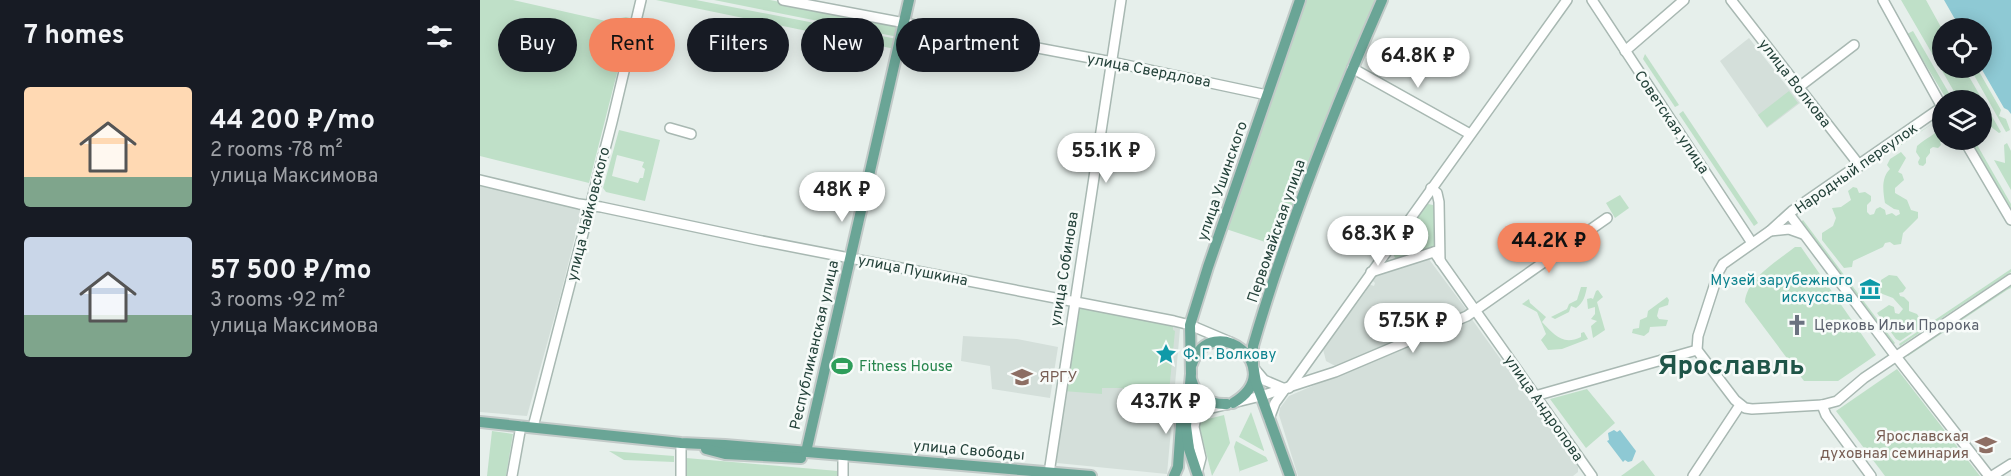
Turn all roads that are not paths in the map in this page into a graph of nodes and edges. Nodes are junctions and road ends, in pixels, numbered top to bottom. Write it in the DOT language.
graph roads {
  1 [pos="641,0"];
  2 [pos="783,0"];
  3 [pos="909,0"];
  4 [pos="1121,0"];
  5 [pos="1300,0"];
  6 [pos="1382,0"];
  7 [pos="1567,0"];
  8 [pos="1592,0"];
  9 [pos="1684,0"];
  10 [pos="1731,0"];
  11 [pos="1883,0"];
  12 [pos="905,18"];
  13 [pos="896,22"];
  14 [pos="1854,45"];
  15 [pos="1040,49"];
  16 [pos="1626,51"];
  17 [pos="896,58"];
  18 [pos="1112,62"];
  19 [pos="1352,68"];
  20 [pos="1799,87"];
  21 [pos="1933,90"];
  22 [pos="1267,94"];
  23 [pos="1932,114"];
  24 [pos="670,128"];
  25 [pos="691,134"];
  26 [pos="1470,134"];
  27 [pos="1970,150"];
  28 [pos="1860,166"];
  29 [pos="480,180"];
  30 [pos="1431,188"];
  31 [pos="590,205"];
  32 [pos="1789,214"];
  33 [pos="1607,218"];
  34 [pos="2011,220"];
  35 [pos="1770,231"];
  36 [pos="1807,237"];
  37 [pos="1752,243"];
  38 [pos="1388,247"];
  39 [pos="1437,251"];
  40 [pos="849,258"];
  41 [pos="1401,262"];
  42 [pos="1371,272"];
  43 [pos="2011,279"];
  44 [pos="1074,302"];
  45 [pos="1474,310"];
  46 [pos="1190,325"];
  47 [pos="1238,345"];
  48 [pos="1697,350"];
  49 [pos="1895,356"];
  50 [pos="1253,366"];
  51 [pos="1191,374"];
  52 [pos="1287,388"];
  53 [pos="1260,396"];
  54 [pos="1535,396"];
  55 [pos="1230,403"];
  56 [pos="1740,405"];
  57 [pos="1822,405"];
  58 [pos="1187,406"];
  59 [pos="1269,419"];
  60 [pos="480,422"];
  61 [pos="521,426"];
  62 [pos="533,427"];
  63 [pos="681,443"];
  64 [pos="805,456"];
  65 [pos="843,456"];
  66 [pos="2011,464"];
  67 [pos="1043,473"];
  68 [pos="1196,475"];
  69 [pos="1588,475"];
  70 [pos="512,476"];
  71 [pos="681,476"];
  72 [pos="843,476"];
  73 [pos="1091,476"];
  74 [pos="1174,476"];
  75 [pos="1290,476"];
  76 [pos="1693,476"];
  77 [pos="1870,476"];
  78 [pos="1990,476"];
  1 -- 31 [label="street, улица Чайковского"];
  2 -- 13 [label="street, улица Свердлова"];
  3 -- 12 [label="main road, Республиканская улица"];
  4 -- 18 [label="street, улица Собинова"];
  5 -- 22 [label="main road, улица Ушинского"];
  6 -- 19 [label="main road, Первомайская улица"];
  7 -- 26 [label="street"];
  8 -- 16 [label="street, Советская улица"];
  9 -- 16 [label="street"];
  10 -- 20 [label="street, улица Волкова"];
  11 -- 21 [label="street"];
  14 -- 20 [label="street"];
  15 -- 18 [label="street, улица Свердлова"];
  16 -- 37 [label="street, Советская улица"];
  17 -- 40 [label="main road, Республиканская улица"];
  18 -- 22 [label="street, улица Свердлова"];
  18 -- 44 [label="street, улица Собинова"];
  19 -- 26 [label="street"];
  19 -- 50 [label="main road, Первомайская улица"];
  20 -- 28 [label="street, улица Волкова"];
  22 -- 46 [label="main road, улица Ушинского"];
  23 -- 28 [label="street, Народный переулок"];
  24 -- 25 [label="street"];
  26 -- 30 [label="street"];
  27 -- 34 [label="street"];
  28 -- 32 [label="street, Народный переулок"];
  29 -- 31 [label="street, улица Пушкина"];
  30 -- 38 [label="street"];
  30 -- 39 [label="street"];
  31 -- 40 [label="street, улица Пушкина"];
  31 -- 62 [label="street, улица Чайковского"];
  32 -- 35 [label="street, Народный переулок"];
  32 -- 36 [label="street"];
  33 -- 45 [label="street"];
  35 -- 36 [label="street"];
  35 -- 37 [label="street"];
  36 -- 49 [label="street"];
  37 -- 48 [label="street"];
  38 -- 41 [label="street"];
  38 -- 42 [label="street"];
  39 -- 41 [label="street"];
  39 -- 45 [label="street, улица Андропова"];
  40 -- 44 [label="street, улица Пушкина"];
  40 -- 64 [label="main road, Республиканская улица"];
  41 -- 42 [label="street"];
  42 -- 52 [label="street"];
  43 -- 49 [label="street"];
  44 -- 46 [label="street, улица Пушкина"];
  44 -- 67 [label="street, улица Собинова"];
  45 -- 52 [label="street"];
  45 -- 54 [label="street, улица Андропова"];
  46 -- 47 [label="street, улица Пушкина"];
  46 -- 51 [label="main road, улица Ушинского"];
  47 -- 50 [label="main road"];
  47 -- 51 [label="main road"];
  48 -- 54 [label="street"];
  48 -- 56 [label="street"];
  49 -- 57 [label="street"];
  49 -- 78 [label="street"];
  50 -- 52 [label="street"];
  50 -- 53 [label="main road, Первомайская улица"];
  50 -- 55 [label="main road"];
  51 -- 55 [label="main road"];
  51 -- 58 [label="main road"];
  52 -- 53 [label="street"];
  52 -- 59 [label="street"];
  53 -- 55 [label="street"];
  53 -- 59 [label="main road, Первомайская улица"];
  54 -- 69 [label="street, улица Андропова"];
  55 -- 68 [label="street"];
  56 -- 57 [label="street"];
  56 -- 76 [label="street"];
  57 -- 77 [label="street"];
  58 -- 68 [label="main road"];
  58 -- 74 [label="main road"];
  59 -- 75 [label="main road, Первомайская улица"];
  60 -- 61 [label="main road, улица Свободы"];
  61 -- 62 [label="main road, улица Свободы"];
  61 -- 70 [label="street"];
  62 -- 63 [label="main road, улица Свободы"];
  63 -- 64 [label="main road, улица Свободы"];
  63 -- 71 [label="street"];
  64 -- 65 [label="main road, улица Свободы"];
  65 -- 67 [label="main road, улица Свободы"];
  65 -- 72 [label="street"];
  66 -- 78 [label="street"];
  67 -- 73 [label="main road, улица Свободы"];
}
